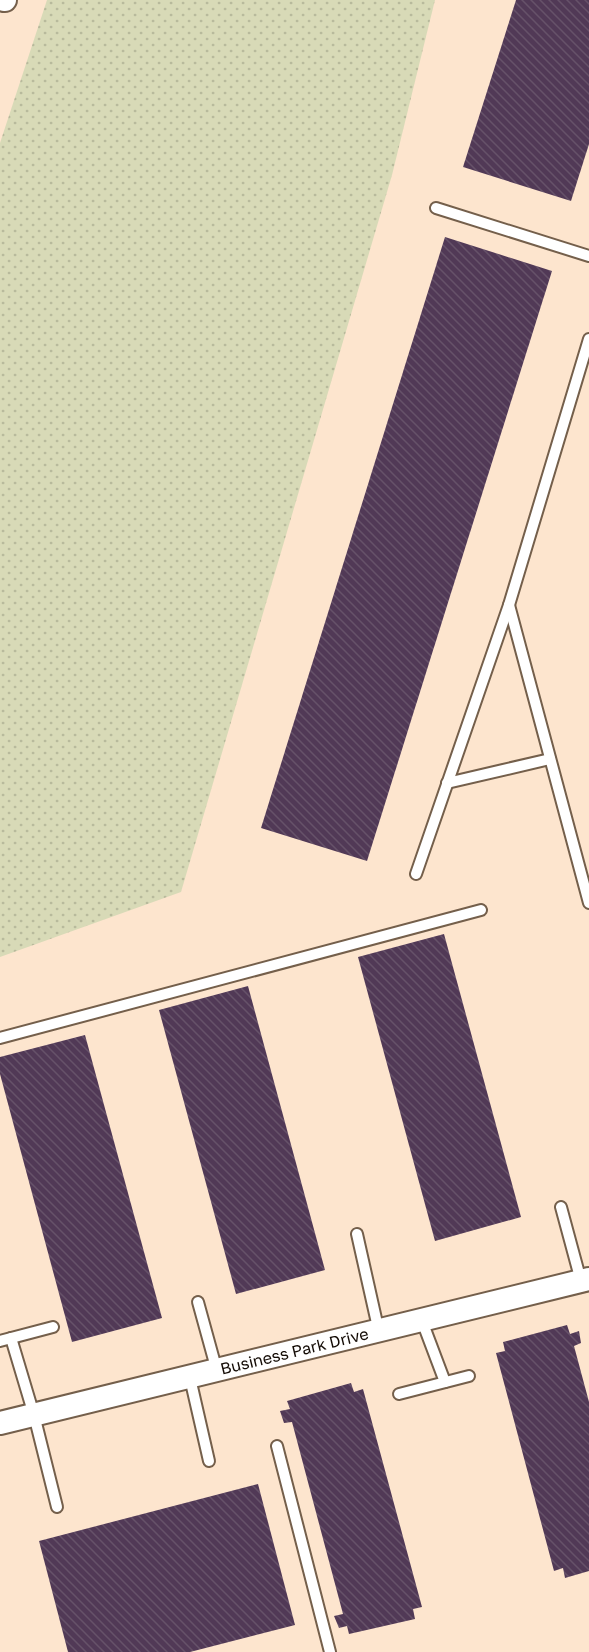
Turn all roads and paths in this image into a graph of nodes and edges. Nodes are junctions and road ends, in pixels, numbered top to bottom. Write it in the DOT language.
graph roads {
  1 [pos="436,208"];
  2 [pos="589,256"];
  3 [pos="589,339"];
  4 [pos="509,605"];
  5 [pos="550,759"];
  6 [pos="447,783"];
  7 [pos="416,874"];
  8 [pos="589,903"];
  9 [pos="481,910"];
  10 [pos="0,1038"];
  11 [pos="561,1207"];
  12 [pos="357,1234"];
  13 [pos="585,1280"];
  14 [pos="198,1302"];
  15 [pos="422,1321"];
  16 [pos="53,1327"];
  17 [pos="379,1332"];
  18 [pos="5,1339"];
  19 [pos="217,1371"];
  20 [pos="469,1376"];
  21 [pos="190,1378"];
  22 [pos="445,1382"];
  23 [pos="399,1394"];
  24 [pos="34,1415"];
  25 [pos="0,1423"];
  26 [pos="277,1446"];
  27 [pos="209,1461"];
  28 [pos="57,1507"];
  29 [pos="330,1652"];
  1 -- 2 [label="lane"];
  3 -- 4 [label="lane"];
  4 -- 5 [label="lane"];
  4 -- 6 [label="lane"];
  5 -- 6 [label="lane"];
  5 -- 8 [label="lane"];
  6 -- 7 [label="lane"];
  9 -- 10 [label="lane"];
  11 -- 13 [label="lane"];
  12 -- 17 [label="lane"];
  13 -- 15 [label="street, Business Park Drive"];
  14 -- 19 [label="lane"];
  15 -- 17 [label="street, Business Park Drive"];
  15 -- 22 [label="lane"];
  16 -- 18 [label="lane"];
  17 -- 19 [label="street, Business Park Drive"];
  18 -- 24 [label="lane"];
  19 -- 21 [label="street, Business Park Drive"];
  20 -- 22 [label="lane"];
  21 -- 24 [label="street, Business Park Drive"];
  21 -- 27 [label="lane"];
  22 -- 23 [label="lane"];
  24 -- 25 [label="street, Business Park Drive"];
  24 -- 28 [label="lane"];
  26 -- 29 [label="lane"];
}
